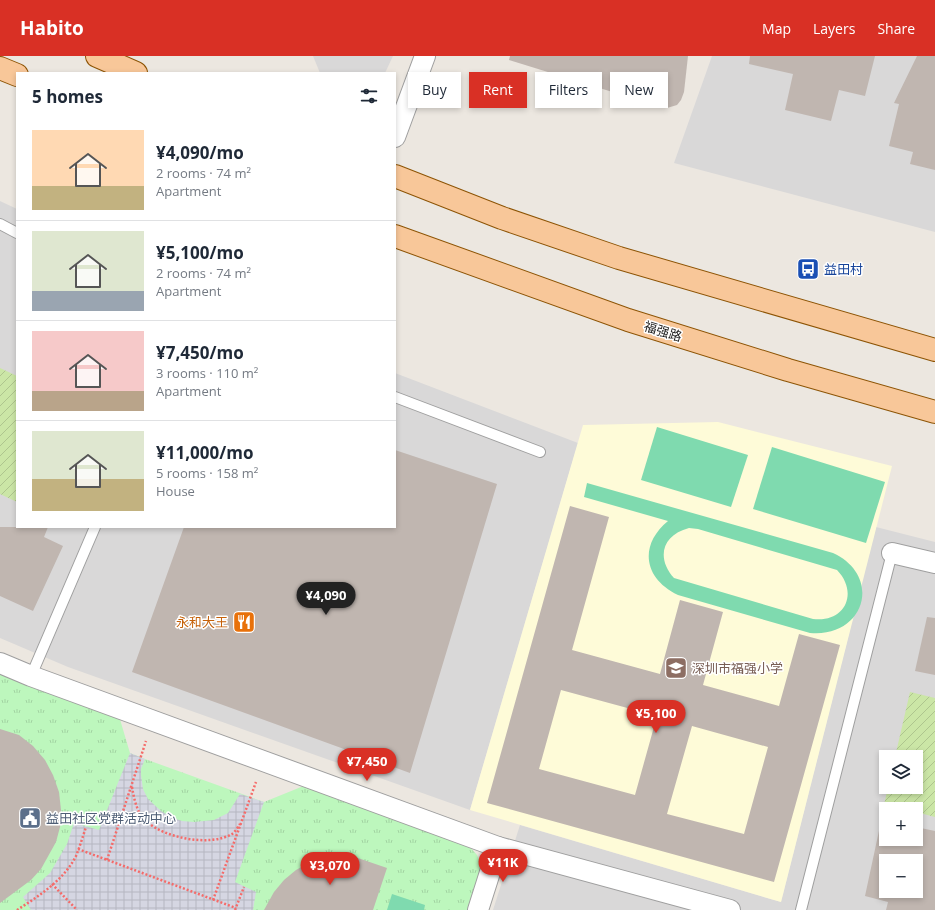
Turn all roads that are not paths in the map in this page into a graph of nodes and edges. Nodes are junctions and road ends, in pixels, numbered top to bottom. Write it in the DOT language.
graph roads {
  1 [pos="97,56"];
  2 [pos="426,56"];
  3 [pos="0,68"];
  4 [pos="134,72"];
  5 [pos="16,75"];
  6 [pos="396,135"];
  7 [pos="396,176"];
  8 [pos="0,224"];
  9 [pos="16,232"];
  10 [pos="396,236"];
  11 [pos="935,350"];
  12 [pos="396,397"];
  13 [pos="935,412"];
  14 [pos="540,452"];
  15 [pos="95,528"];
  16 [pos="892,553"];
  17 [pos="935,563"];
  18 [pos="0,663"];
  19 [pos="31,676"];
  20 [pos="498,847"];
  21 [pos="478,910"];
  22 [pos="730,910"];
  23 [pos="801,910"];
  1 -- 4 [label="main road"];
  2 -- 6 [label="street"];
  3 -- 5 [label="main road"];
  7 -- 11 [label="main road"];
  8 -- 9 [label="lane"];
  10 -- 13 [label="main road, 福强路"];
  12 -- 14 [label="lane"];
  15 -- 19 [label="lane"];
  16 -- 17 [label="street"];
  16 -- 23 [label="lane"];
  18 -- 19 [label="street"];
  19 -- 20 [label="street"];
  20 -- 21 [label="street"];
  20 -- 22 [label="street"];
}
